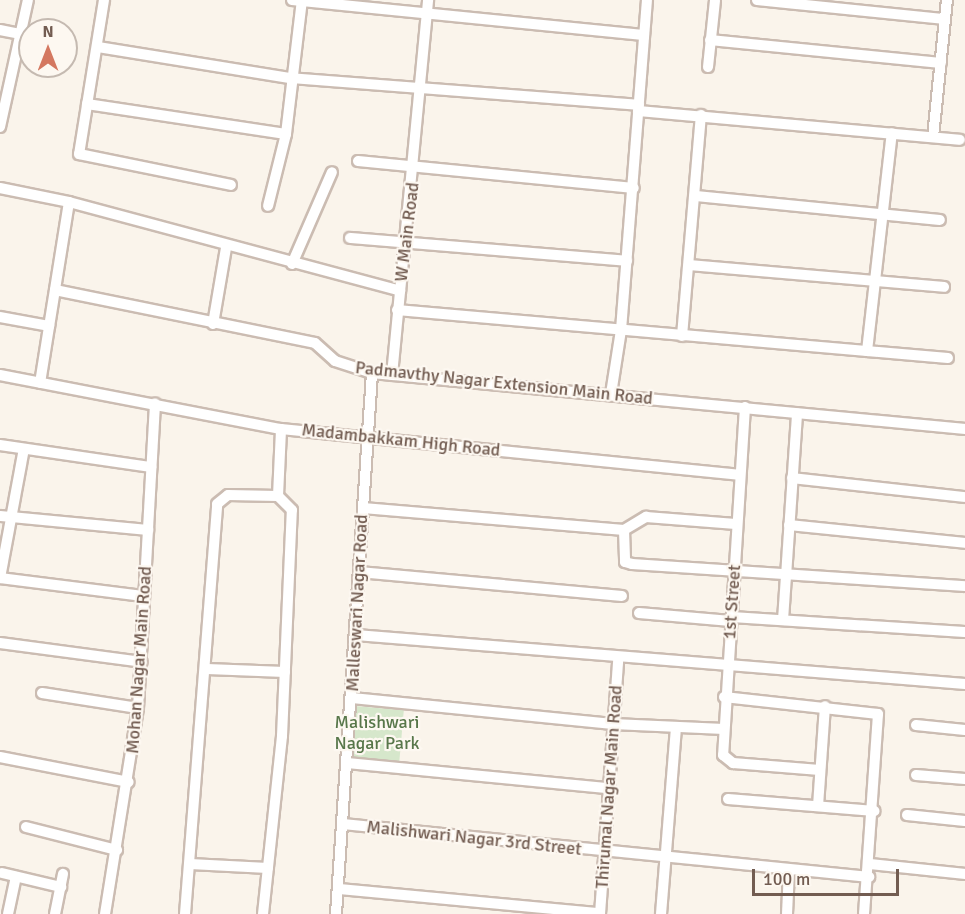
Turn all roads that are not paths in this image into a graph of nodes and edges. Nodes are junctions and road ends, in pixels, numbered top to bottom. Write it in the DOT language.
graph roads {
  1 [pos="28,0"];
  2 [pos="104,0"];
  3 [pos="298,0"];
  4 [pos="428,0"];
  5 [pos="647,0"];
  6 [pos="715,0"];
  7 [pos="757,0"];
  8 [pos="947,0"];
  9 [pos="427,15"];
  10 [pos="24,18"];
  11 [pos="945,19"];
  12 [pos="0,30"];
  13 [pos="18,34"];
  14 [pos="643,35"];
  15 [pos="710,40"];
  16 [pos="18,43"];
  17 [pos="98,47"];
  18 [pos="941,63"];
  19 [pos="708,67"];
  20 [pos="290,78"];
  21 [pos="422,90"];
  22 [pos="87,105"];
  23 [pos="639,108"];
  24 [pos="701,115"];
  25 [pos="0,127"];
  26 [pos="892,133"];
  27 [pos="286,134"];
  28 [pos="933,137"];
  29 [pos="960,140"];
  30 [pos="358,161"];
  31 [pos="414,165"];
  32 [pos="332,172"];
  33 [pos="231,185"];
  34 [pos="0,188"];
  35 [pos="634,188"];
  36 [pos="696,196"];
  37 [pos="69,202"];
  38 [pos="268,206"];
  39 [pos="882,215"];
  40 [pos="939,220"];
  41 [pos="350,238"];
  42 [pos="406,242"];
  43 [pos="226,248"];
  44 [pos="627,261"];
  45 [pos="292,264"];
  46 [pos="689,265"];
  47 [pos="875,281"];
  48 [pos="944,287"];
  49 [pos="55,290"];
  50 [pos="400,291"];
  51 [pos="398,310"];
  52 [pos="0,317"];
  53 [pos="213,324"];
  54 [pos="49,326"];
  55 [pos="621,330"];
  56 [pos="682,336"];
  57 [pos="867,351"];
  58 [pos="948,358"];
  59 [pos="372,373"];
  60 [pos="0,375"];
  61 [pos="392,375"];
  62 [pos="40,383"];
  63 [pos="611,394"];
  64 [pos="155,403"];
  65 [pos="745,407"];
  66 [pos="797,413"];
  67 [pos="281,429"];
  68 [pos="965,429"];
  69 [pos="367,436"];
  70 [pos="0,445"];
  71 [pos="24,449"];
  72 [pos="151,467"];
  73 [pos="739,475"];
  74 [pos="792,478"];
  75 [pos="278,496"];
  76 [pos="965,497"];
  77 [pos="363,508"];
  78 [pos="6,517"];
  79 [pos="736,524"];
  80 [pos="789,525"];
  81 [pos="148,530"];
  82 [pos="624,530"];
  83 [pos="965,543"];
  84 [pos="734,570"];
  85 [pos="359,572"];
  86 [pos="785,572"];
  87 [pos="0,578"];
  88 [pos="965,586"];
  89 [pos="143,596"];
  90 [pos="622,596"];
  91 [pos="639,613"];
  92 [pos="731,619"];
  93 [pos="783,620"];
  94 [pos="965,632"];
  95 [pos="356,635"];
  96 [pos="0,643"];
  97 [pos="618,660"];
  98 [pos="142,662"];
  99 [pos="727,667"];
  100 [pos="207,669"];
  101 [pos="285,672"];
  102 [pos="965,684"];
  103 [pos="42,693"];
  104 [pos="724,697"];
  105 [pos="351,698"];
  106 [pos="825,706"];
  107 [pos="138,708"];
  108 [pos="613,724"];
  109 [pos="916,725"];
  110 [pos="676,728"];
  111 [pos="724,729"];
  112 [pos="965,730"];
  113 [pos="0,757"];
  114 [pos="347,763"];
  115 [pos="820,770"];
  116 [pos="916,775"];
  117 [pos="965,779"];
  118 [pos="129,783"];
  119 [pos="609,788"];
  120 [pos="728,799"];
  121 [pos="818,806"];
  122 [pos="875,811"];
  123 [pos="907,815"];
  124 [pos="965,821"];
  125 [pos="343,824"];
  126 [pos="26,827"];
  127 [pos="117,850"];
  128 [pos="604,851"];
  129 [pos="668,858"];
  130 [pos="190,864"];
  131 [pos="870,864"];
  132 [pos="268,868"];
  133 [pos="789,870"];
  134 [pos="2,873"];
  135 [pos="63,874"];
  136 [pos="965,874"];
  137 [pos="16,877"];
  138 [pos="869,877"];
  139 [pos="61,886"];
  140 [pos="339,889"];
  141 [pos="8,914"];
  142 [pos="55,914"];
  143 [pos="105,914"];
  144 [pos="185,914"];
  145 [pos="264,914"];
  146 [pos="336,914"];
  147 [pos="600,914"];
  148 [pos="662,914"];
  149 [pos="787,914"];
  150 [pos="864,914"];
  1 -- 10 [label="street"];
  2 -- 17 [label="street"];
  3 -- 9 [label="street"];
  3 -- 20 [label="street"];
  4 -- 9 [label="street, W Main Road"];
  5 -- 14 [label="street"];
  6 -- 15 [label="street"];
  7 -- 11 [label="street"];
  8 -- 11 [label="street"];
  9 -- 14 [label="street"];
  9 -- 21 [label="street, W Main Road"];
  11 -- 18 [label="street"];
  12 -- 13 [label="street"];
  14 -- 23 [label="street"];
  15 -- 18 [label="street"];
  15 -- 19 [label="street"];
  16 -- 25 [label="street"];
  17 -- 20 [label="street"];
  17 -- 22 [label="street"];
  18 -- 28 [label="street"];
  20 -- 21 [label="street"];
  20 -- 27 [label="street"];
  21 -- 23 [label="street"];
  21 -- 31 [label="street, W Main Road"];
  22 -- 27 [label="street"];
  22 -- 33 [label="street"];
  23 -- 24 [label="street"];
  23 -- 35 [label="street"];
  24 -- 26 [label="street"];
  24 -- 36 [label="street"];
  26 -- 28 [label="street"];
  26 -- 39 [label="street"];
  27 -- 38 [label="street"];
  28 -- 29 [label="street"];
  30 -- 31 [label="street"];
  31 -- 35 [label="street"];
  31 -- 42 [label="street, W Main Road"];
  32 -- 45 [label="street"];
  34 -- 37 [label="street"];
  35 -- 44 [label="street"];
  36 -- 39 [label="street"];
  36 -- 46 [label="street"];
  37 -- 43 [label="street"];
  37 -- 49 [label="street"];
  39 -- 40 [label="street"];
  39 -- 47 [label="street"];
  41 -- 42 [label="street"];
  42 -- 44 [label="street"];
  42 -- 50 [label="street, W Main Road"];
  43 -- 45 [label="street"];
  43 -- 53 [label="street"];
  44 -- 55 [label="street"];
  45 -- 50 [label="street"];
  46 -- 47 [label="street"];
  46 -- 56 [label="street"];
  47 -- 48 [label="street"];
  47 -- 57 [label="street"];
  49 -- 53 [label="street, Padmavthy Nagar Extension Main Road"];
  49 -- 54 [label="street"];
  50 -- 51 [label="street, W Main Road"];
  51 -- 55 [label="street"];
  51 -- 61 [label="street, W Main Road"];
  52 -- 54 [label="street"];
  53 -- 59 [label="street, Padmavthy Nagar Extension Main Road"];
  54 -- 62 [label="street"];
  55 -- 56 [label="street"];
  55 -- 63 [label="street"];
  56 -- 57 [label="street"];
  57 -- 58 [label="street"];
  59 -- 61 [label="street, Padmavthy Nagar Extension Main Road"];
  59 -- 69 [label="street, Malleswari Nagar Road"];
  60 -- 62 [label="street, Madambakkam High Road"];
  61 -- 63 [label="street, Padmavthy Nagar Extension Main Road"];
  62 -- 64 [label="street, Madambakkam High Road"];
  63 -- 65 [label="street, Padmavthy Nagar Extension Main Road"];
  64 -- 67 [label="street, Madambakkam High Road"];
  64 -- 72 [label="street, Mohan Nagar Main Road"];
  65 -- 66 [label="street, Padmavthy Nagar Extension Main Road"];
  65 -- 73 [label="street"];
  66 -- 68 [label="street, Padmavthy Nagar Extension Main Road"];
  66 -- 74 [label="street"];
  67 -- 69 [label="street, Madambakkam High Road"];
  67 -- 75 [label="street"];
  69 -- 73 [label="street, Madambakkam High Road"];
  69 -- 77 [label="street, Malleswari Nagar Road"];
  70 -- 71 [label="street"];
  71 -- 72 [label="street"];
  71 -- 78 [label="street"];
  72 -- 81 [label="street, Mohan Nagar Main Road"];
  73 -- 79 [label="street, 1st Street"];
  74 -- 76 [label="street"];
  74 -- 80 [label="street"];
  75 -- 100 [label="street"];
  75 -- 101 [label="street"];
  77 -- 82 [label="street"];
  77 -- 85 [label="street, Malleswari Nagar Road"];
  78 -- 81 [label="street"];
  78 -- 87 [label="street"];
  79 -- 82 [label="street"];
  79 -- 84 [label="street, 1st Street"];
  80 -- 83 [label="street"];
  80 -- 86 [label="street"];
  81 -- 89 [label="street, Mohan Nagar Main Road"];
  82 -- 84 [label="street"];
  84 -- 86 [label="street"];
  84 -- 92 [label="street, 1st Street"];
  85 -- 90 [label="street"];
  85 -- 95 [label="street, Malleswari Nagar Road"];
  86 -- 88 [label="street"];
  86 -- 93 [label="street"];
  87 -- 89 [label="street"];
  89 -- 98 [label="street, Mohan Nagar Main Road"];
  91 -- 92 [label="street"];
  92 -- 93 [label="street"];
  92 -- 99 [label="street, 1st Street"];
  93 -- 94 [label="street"];
  95 -- 97 [label="street"];
  95 -- 105 [label="street, Malleswari Nagar Road"];
  96 -- 98 [label="street"];
  97 -- 99 [label="street"];
  97 -- 108 [label="street, Thirumal Nagar Main Road"];
  98 -- 107 [label="street, Mohan Nagar Main Road"];
  99 -- 102 [label="street"];
  99 -- 104 [label="street, 1st Street"];
  100 -- 101 [label="street"];
  100 -- 130 [label="street"];
  101 -- 132 [label="street"];
  103 -- 107 [label="street"];
  104 -- 106 [label="street"];
  104 -- 111 [label="street, 1st Street"];
  105 -- 108 [label="street"];
  105 -- 114 [label="street, Malleswari Nagar Road"];
  106 -- 115 [label="street"];
  106 -- 122 [label="street"];
  107 -- 118 [label="street, Mohan Nagar Main Road"];
  108 -- 110 [label="street"];
  108 -- 119 [label="street, Thirumal Nagar Main Road"];
  109 -- 112 [label="street"];
  110 -- 111 [label="street"];
  110 -- 129 [label="street"];
  111 -- 115 [label="street, 1st Street"];
  113 -- 118 [label="street"];
  114 -- 119 [label="street"];
  114 -- 125 [label="street, Malleswari Nagar Road"];
  115 -- 121 [label="street"];
  116 -- 117 [label="street"];
  118 -- 127 [label="street, Mohan Nagar Main Road"];
  119 -- 128 [label="street, Thirumal Nagar Main Road"];
  120 -- 121 [label="street"];
  121 -- 122 [label="street"];
  122 -- 131 [label="street"];
  123 -- 124 [label="street"];
  125 -- 128 [label="street, Malishwari Nagar 3rd Street"];
  125 -- 140 [label="street, Malleswari Nagar Road"];
  126 -- 127 [label="street"];
  127 -- 143 [label="street, Mohan Nagar Main Road"];
  128 -- 129 [label="street, Malishwari Nagar 3rd Street"];
  128 -- 147 [label="street, Thirumal Nagar Main Road"];
  129 -- 133 [label="street, Malishwari Nagar 3rd Street"];
  129 -- 148 [label="street"];
  130 -- 132 [label="street"];
  130 -- 144 [label="street"];
  131 -- 136 [label="street"];
  131 -- 138 [label="street"];
  132 -- 145 [label="street"];
  133 -- 138 [label="street, Malishwari Nagar 3rd Street"];
  133 -- 149 [label="street"];
  134 -- 137 [label="street"];
  135 -- 139 [label="street"];
  137 -- 139 [label="street"];
  137 -- 141 [label="street"];
  138 -- 150 [label="street"];
  139 -- 142 [label="street"];
  140 -- 146 [label="street, Malleswari Nagar Road"];
  140 -- 147 [label="street"];
}
